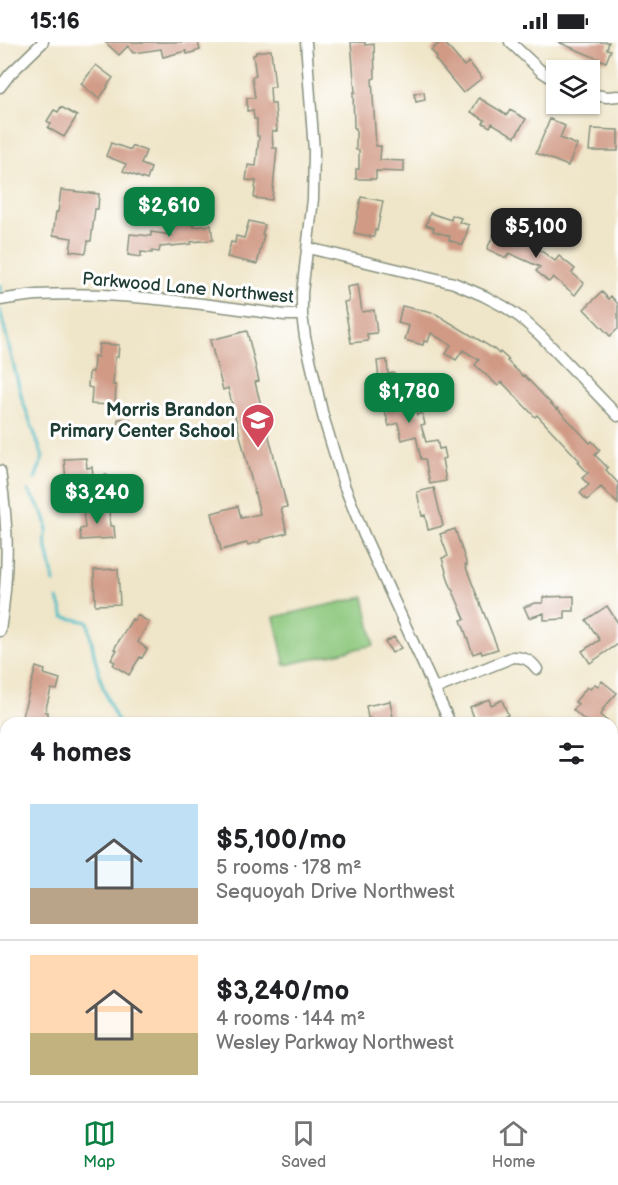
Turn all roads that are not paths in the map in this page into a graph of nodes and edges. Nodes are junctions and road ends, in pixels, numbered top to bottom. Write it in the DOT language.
graph roads {
  1 [pos="43,42"];
  2 [pos="306,42"];
  3 [pos="510,42"];
  4 [pos="546,74"];
  5 [pos="0,87"];
  6 [pos="600,96"];
  7 [pos="618,96"];
  8 [pos="308,248"];
  9 [pos="0,300"];
  10 [pos="302,315"];
  11 [pos="618,416"];
  12 [pos="0,471"];
  13 [pos="0,631"];
  14 [pos="537,669"];
  15 [pos="435,689"];
  16 [pos="447,717"];
  1 -- 5 [label="street"];
  2 -- 8 [label="street"];
  3 -- 4 [label="street"];
  6 -- 7 [label="street"];
  8 -- 10 [label="street"];
  8 -- 11 [label="street"];
  9 -- 10 [label="street, Parkwood Lane Northwest"];
  10 -- 15 [label="street"];
  12 -- 13 [label="street"];
  14 -- 15 [label="street"];
  15 -- 16 [label="street"];
}
